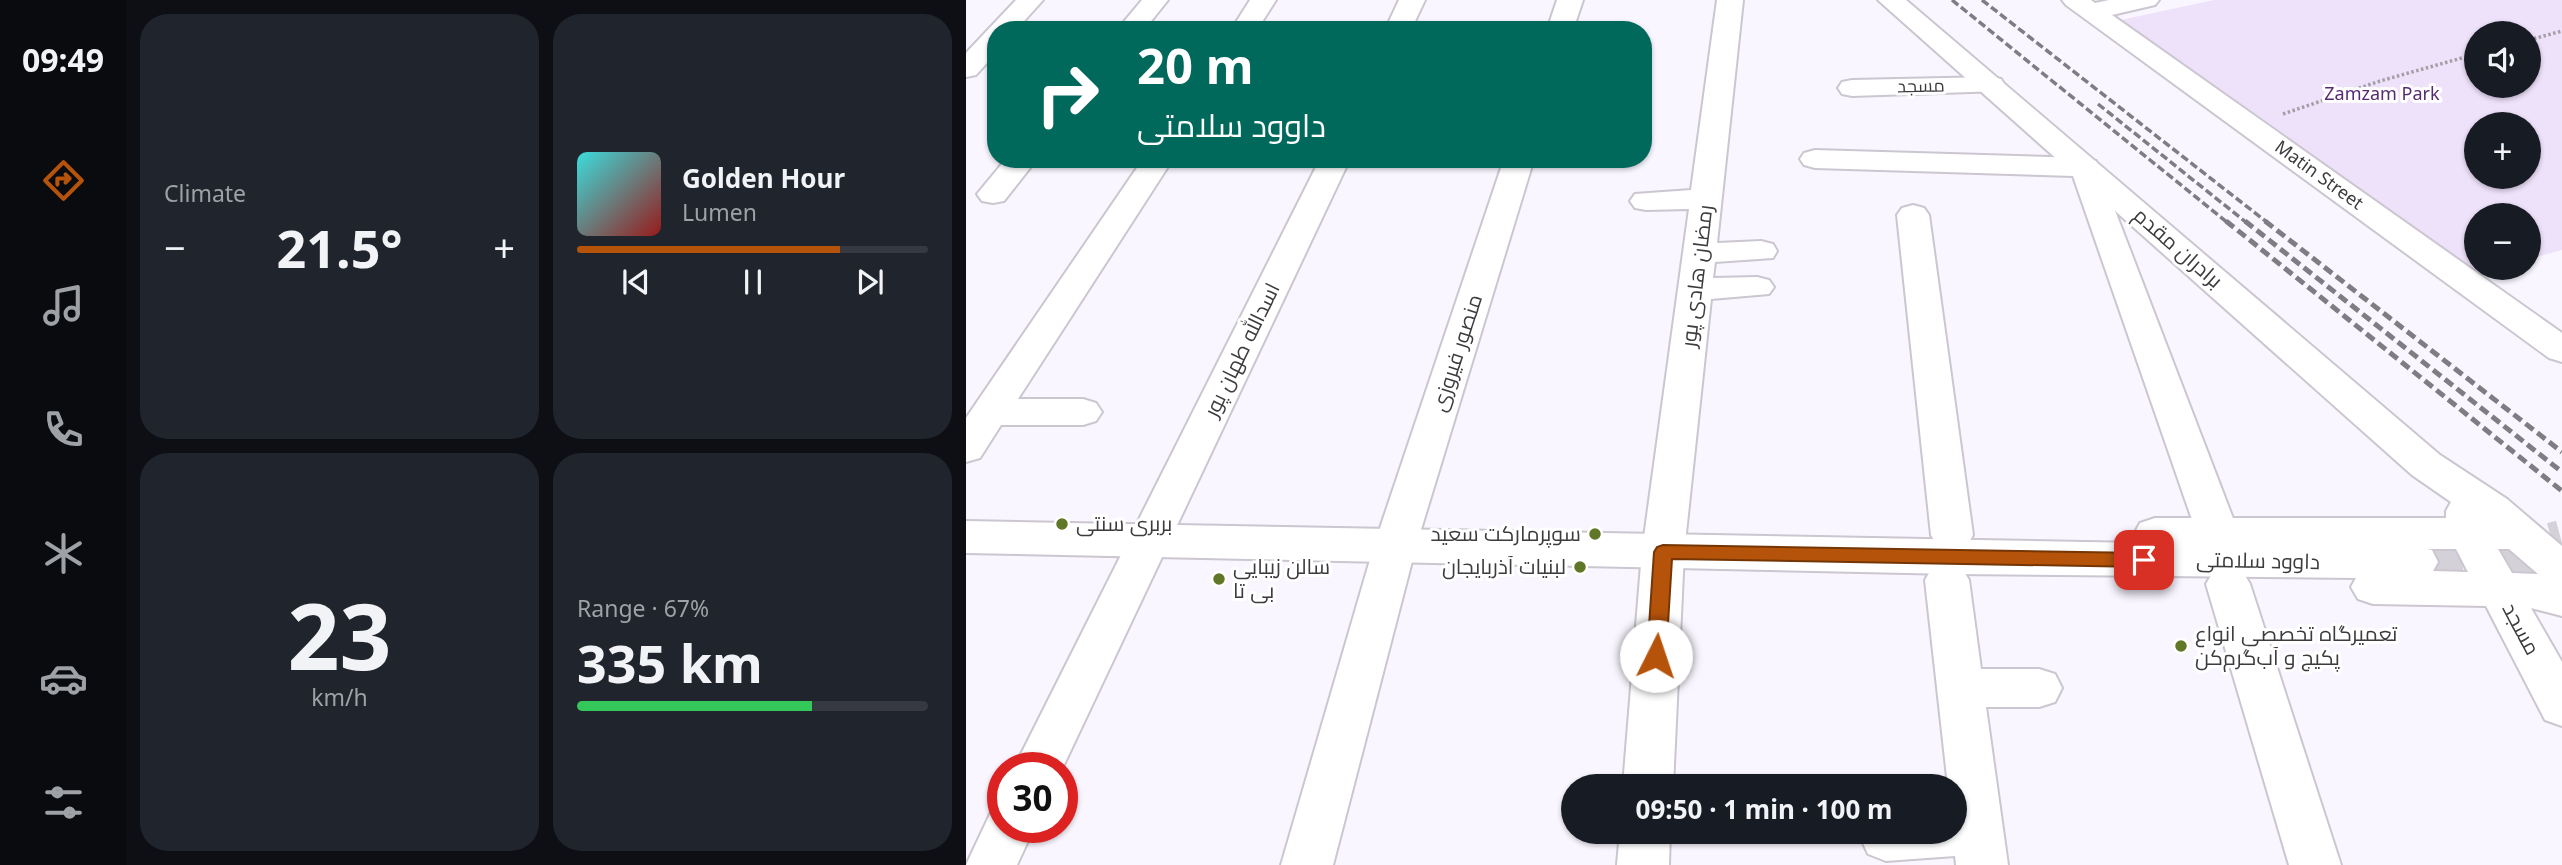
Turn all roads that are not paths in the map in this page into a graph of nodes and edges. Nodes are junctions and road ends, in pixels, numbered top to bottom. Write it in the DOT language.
graph roads {
  1 [pos="1030,0"];
  2 [pos="1155,0"];
  3 [pos="1264,0"];
  4 [pos="1412,0"];
  5 [pos="1570,0"];
  6 [pos="1730,0"];
  7 [pos="1891,0"];
  8 [pos="1912,0"];
  9 [pos="2146,0"];
  10 [pos="2084,6"];
  11 [pos="1010,21"];
  12 [pos="1138,21"];
  13 [pos="1250,21"];
  14 [pos="1402,21"];
  15 [pos="1563,21"];
  16 [pos="987,47"];
  17 [pos="966,69"];
  18 [pos="1991,85"];
  19 [pos="1852,88"];
  20 [pos="1815,159"];
  21 [pos="2085,167"];
  22 [pos="1015,168"];
  23 [pos="1152,168"];
  24 [pos="1331,168"];
  25 [pos="1516,168"];
  26 [pos="993,194"];
  27 [pos="1706,199"];
  28 [pos="1646,201"];
  29 [pos="1913,215"];
  30 [pos="1761,251"];
  31 [pos="1700,253"];
  32 [pos="1757,287"];
  33 [pos="1695,289"];
  34 [pos="2562,350"];
  35 [pos="990,412"];
  36 [pos="1083,412"];
  37 [pos="966,448"];
  38 [pos="2468,514"];
  39 [pos="2218,534"];
  40 [pos="1952,535"];
  41 [pos="966,537"];
  42 [pos="1149,541"];
  43 [pos="1395,546"];
  44 [pos="1663,552"];
  45 [pos="1819,555"];
  46 [pos="2417,562"];
  47 [pos="2562,570"];
  48 [pos="1947,580"];
  49 [pos="2228,584"];
  50 [pos="2500,590"];
  51 [pos="2562,599"];
  52 [pos="1961,688"];
  53 [pos="2039,688"];
  54 [pos="2562,706"];
  55 [pos="1046,752"];
  56 [pos="1649,774"];
  57 [pos="1002,843"];
  58 [pos="1644,844"];
  59 [pos="1946,844"];
  60 [pos="1980,848"];
  61 [pos="991,865"];
  62 [pos="1307,865"];
  63 [pos="1643,865"];
  64 [pos="2315,865"];
  1 -- 11 [label="street"];
  2 -- 12 [label="street"];
  3 -- 13 [label="street"];
  4 -- 14 [label="street"];
  5 -- 15 [label="street"];
  6 -- 27 [label="street, رمضان هادی پور"];
  7 -- 18 [label="street, برادران مقدم"];
  8 -- 38 [label="street, برادران مقدم"];
  9 -- 10 [label="street"];
  10 -- 34 [label="street, Matin Street"];
  16 -- 17 [label="street"];
  18 -- 19 [label="street, مسجد"];
  18 -- 21 [label="street, برادران مقدم"];
  20 -- 21 [label="street"];
  21 -- 38 [label="street, برادران مقدم"];
  21 -- 39 [label="street"];
  22 -- 26 [label="street"];
  23 -- 35 [label="street"];
  24 -- 42 [label="street, اسدالله طهان پور"];
  25 -- 43 [label="street, منصور فیروزی"];
  27 -- 28 [label="street"];
  27 -- 31 [label="street, رمضان هادی پور"];
  29 -- 40 [label="street"];
  30 -- 31 [label="street"];
  31 -- 33 [label="street, رمضان هادی پور"];
  32 -- 33 [label="street"];
  33 -- 44 [label="street, رمضان هادی پور"];
  35 -- 36 [label="street"];
  35 -- 37 [label="street"];
  38 -- 39 [label="street"];
  38 -- 47 [label="street"];
  38 -- 50 [label="street, مسجد"];
  39 -- 40 [label="street"];
  40 -- 45 [label="street"];
  41 -- 42 [label="street, داوود سلامتی"];
  42 -- 43 [label="street, داوود سلامتی"];
  42 -- 55 [label="street, اسدالله طهان پور"];
  43 -- 44 [label="street, داوود سلامتی"];
  43 -- 62 [label="street, منصور فیروزی"];
  44 -- 45 [label="street, داوود سلامتی"];
  44 -- 56 [label="street, رمضان هادی پور"];
  45 -- 46 [label="street, داوود سلامتی"];
  45 -- 48 [label="street"];
  48 -- 49 [label="street"];
  48 -- 52 [label="street"];
  49 -- 50 [label="street"];
  49 -- 64 [label="street"];
  50 -- 51 [label="street"];
  50 -- 54 [label="street, مسجد"];
  52 -- 53 [label="street"];
  52 -- 60 [label="street"];
  57 -- 61 [label="street"];
  58 -- 63 [label="street"];
  59 -- 60 [label="street"];
}
